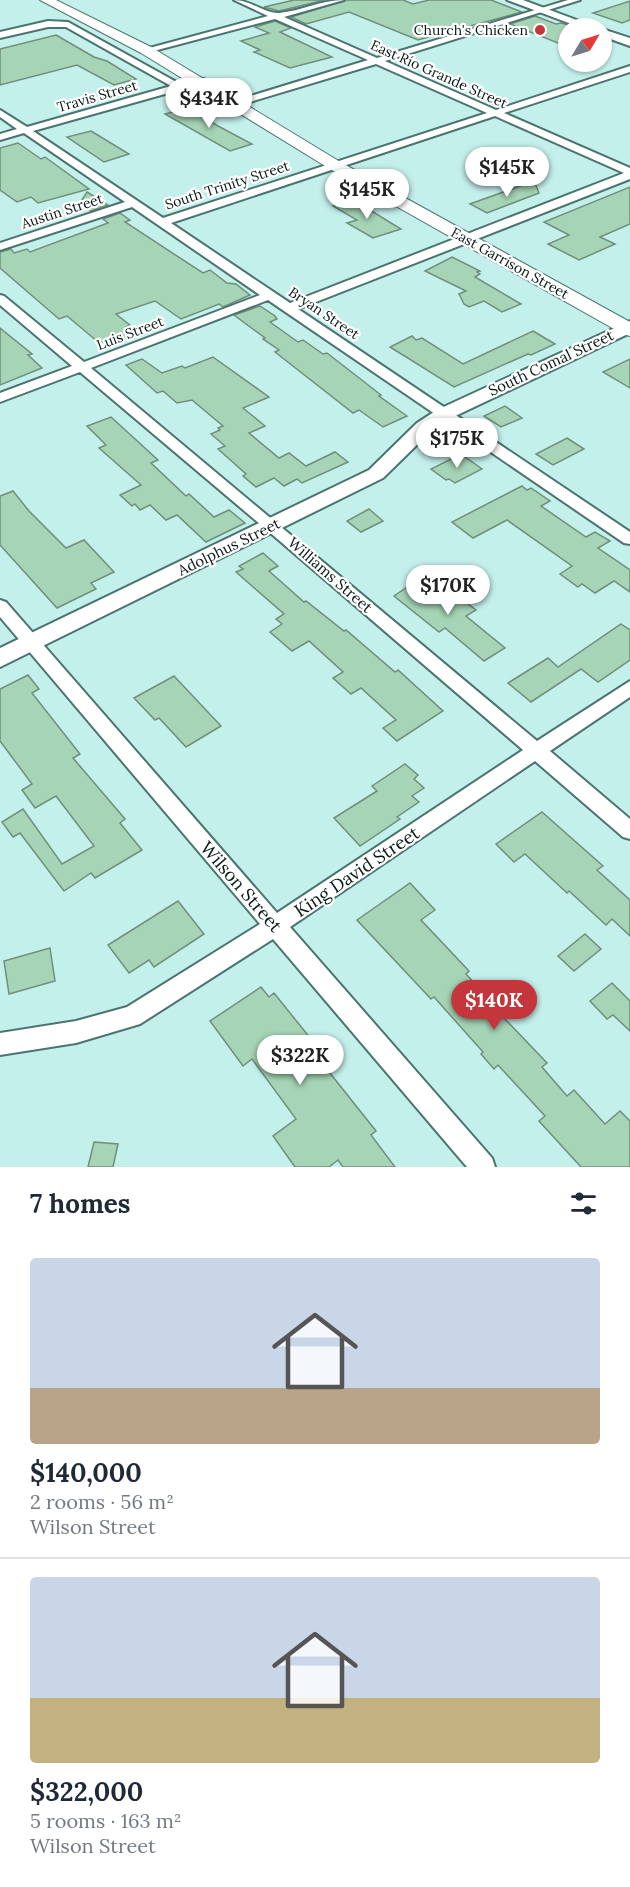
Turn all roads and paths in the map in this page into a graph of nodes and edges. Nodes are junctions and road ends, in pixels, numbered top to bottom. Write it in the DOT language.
graph roads {
  1 [pos="238,0"];
  2 [pos="340,0"];
  3 [pos="512,0"];
  4 [pos="576,0"];
  5 [pos="52,3"];
  6 [pos="541,10"];
  7 [pos="277,17"];
  8 [pos="564,18"];
  9 [pos="0,35"];
  10 [pos="612,36"];
  11 [pos="630,42"];
  12 [pos="146,50"];
  13 [pos="375,60"];
  14 [pos="630,69"];
  15 [pos="201,81"];
  16 [pos="179,87"];
  17 [pos="237,104"];
  18 [pos="0,113"];
  19 [pos="495,113"];
  20 [pos="25,130"];
  21 [pos="0,137"];
  22 [pos="336,166"];
  23 [pos="630,174"];
  24 [pos="134,203"];
  25 [pos="163,222"];
  26 [pos="464,238"];
  27 [pos="0,247"];
  28 [pos="271,295"];
  29 [pos="0,299"];
  30 [pos="289,308"];
  31 [pos="629,328"];
  32 [pos="82,368"];
  33 [pos="0,398"];
  34 [pos="444,414"];
  35 [pos="273,526"];
  36 [pos="630,539"];
  37 [pos="0,606"];
  38 [pos="33,644"];
  39 [pos="0,658"];
  40 [pos="630,688"];
  41 [pos="536,753"];
  42 [pos="630,831"];
  43 [pos="275,926"];
  44 [pos="0,1044"];
  45 [pos="483,1167"];
  1 -- 7 [label="street, East Río Grande Street"];
  2 -- 7 [label="street"];
  3 -- 6 [label="street"];
  4 -- 6 [label="street"];
  5 -- 12 [label="main road, East Garrison Street"];
  6 -- 8 [label="street"];
  6 -- 13 [label="street"];
  7 -- 12 [label="street"];
  7 -- 13 [label="street, East Río Grande Street"];
  9 -- 16 [label="street"];
  10 -- 11 [label="street"];
  12 -- 15 [label="main road, East Garrison Street"];
  13 -- 17 [label="street"];
  13 -- 19 [label="street, East Río Grande Street"];
  14 -- 19 [label="street, South Trinity Street"];
  15 -- 16 [label="street, Travis Street"];
  15 -- 17 [label="main road, East Garrison Street"];
  16 -- 20 [label="street, Travis Street"];
  17 -- 22 [label="main road, East Garrison Street"];
  18 -- 20 [label="street, Bryan Street"];
  19 -- 22 [label="street, South Trinity Street"];
  19 -- 23 [label="street, East Río Grande Street"];
  20 -- 21 [label="street, Travis Street"];
  20 -- 24 [label="street, Bryan Street"];
  22 -- 25 [label="street, South Trinity Street"];
  22 -- 26 [label="main road, East Garrison Street"];
  23 -- 26 [label="street"];
  24 -- 25 [label="street, Bryan Street"];
  24 -- 27 [label="street, Austin Street"];
  25 -- 28 [label="street, Bryan Street"];
  26 -- 30 [label="street"];
  26 -- 31 [label="main road, East Garrison Street"];
  28 -- 30 [label="street, Bryan Street"];
  28 -- 32 [label="street, Luis Street"];
  29 -- 32 [label="street, Williams Street"];
  30 -- 34 [label="street, Bryan Street"];
  31 -- 34 [label="street, South Comal Street"];
  32 -- 33 [label="street, Luis Street"];
  32 -- 35 [label="street, Williams Street"];
  34 -- 35 [label="street, Adolphus Street"];
  34 -- 36 [label="street, Bryan Street"];
  35 -- 38 [label="street, Adolphus Street"];
  35 -- 41 [label="street, Williams Street"];
  37 -- 38 [label="street, Wilson Street"];
  38 -- 39 [label="street, Adolphus Street"];
  38 -- 43 [label="street, Wilson Street"];
  40 -- 41 [label="street, King David Street"];
  41 -- 42 [label="street, Williams Street"];
  41 -- 43 [label="street, King David Street"];
  43 -- 44 [label="street, King David Street"];
  43 -- 45 [label="street, Wilson Street"];
}
